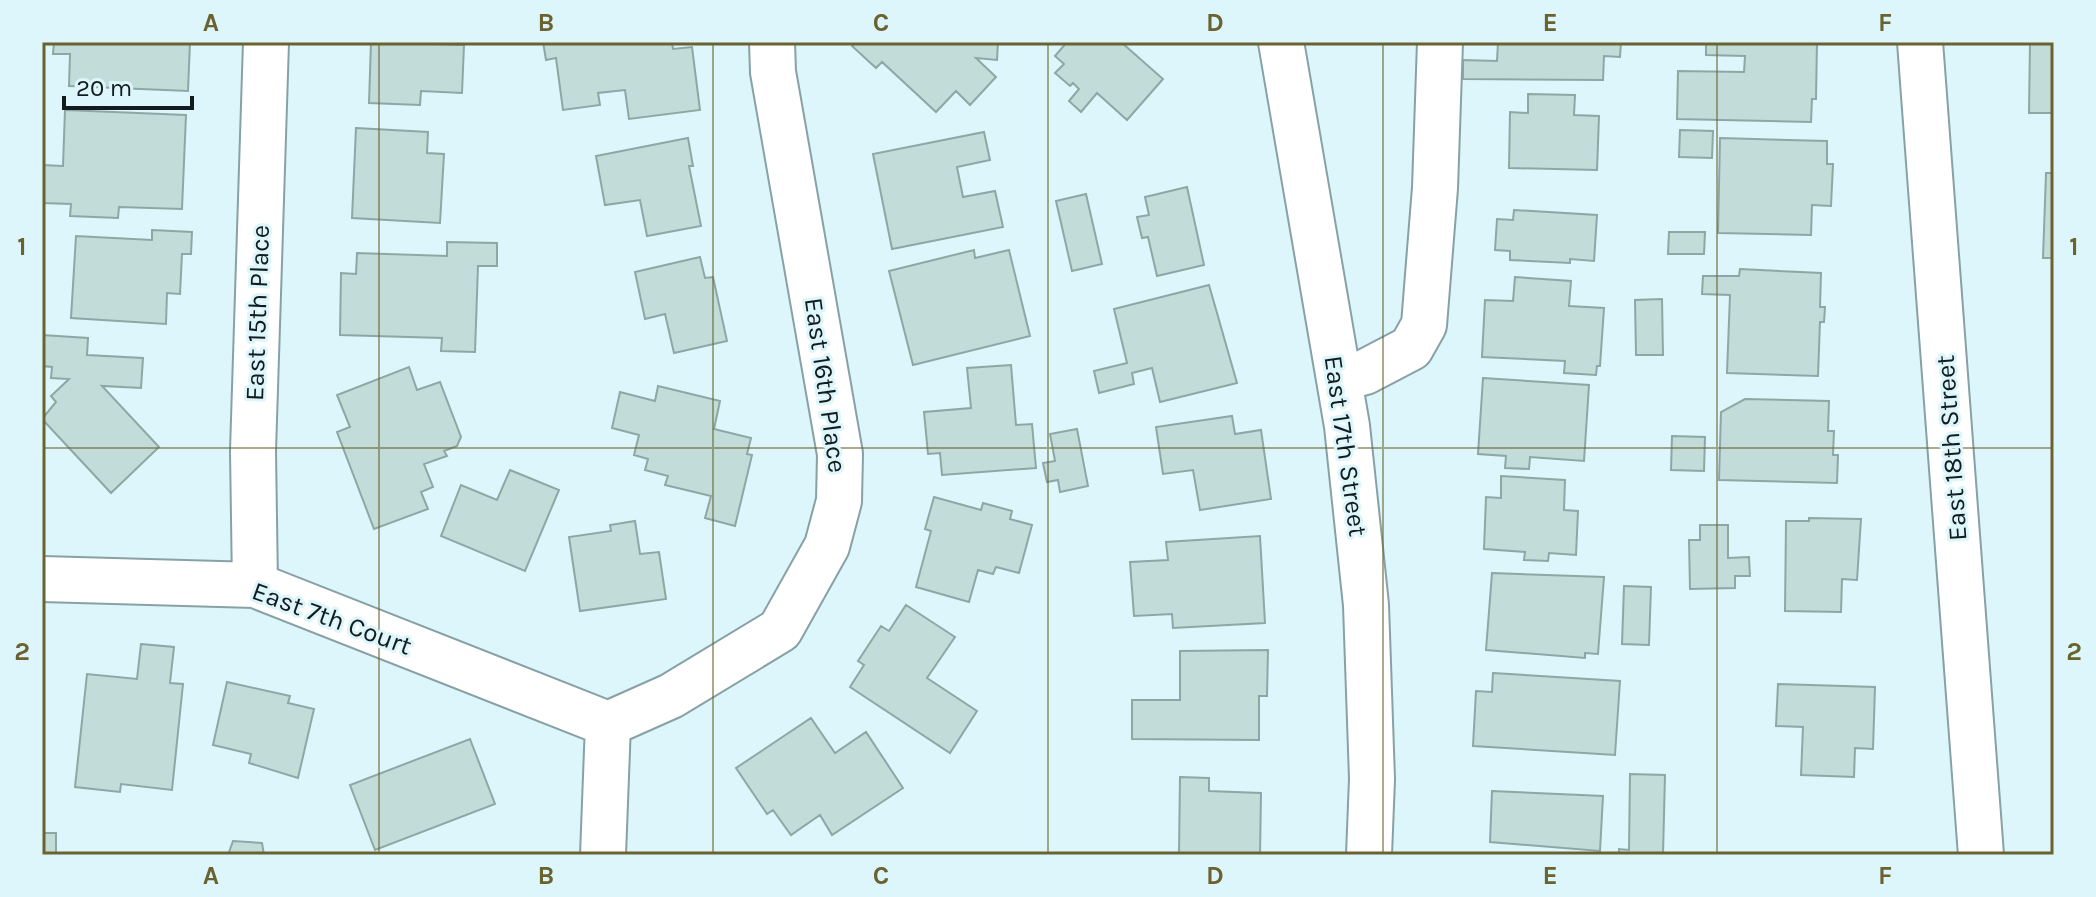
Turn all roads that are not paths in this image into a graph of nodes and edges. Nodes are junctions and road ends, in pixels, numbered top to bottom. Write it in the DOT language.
graph roads {
  1 [pos="266,42"];
  2 [pos="772,42"];
  3 [pos="1281,42"];
  4 [pos="1440,42"];
  5 [pos="1920,42"];
  6 [pos="1339,379"];
  7 [pos="42,579"];
  8 [pos="255,585"];
  9 [pos="608,724"];
  10 [pos="603,855"];
  11 [pos="1369,855"];
  12 [pos="1981,855"];
  1 -- 8 [label="street, East 15th Place"];
  2 -- 9 [label="street, East 16th Place"];
  3 -- 6 [label="street, East 17th Street"];
  4 -- 6 [label="street"];
  5 -- 12 [label="street, East 18th Street"];
  6 -- 11 [label="street, East 17th Street"];
  7 -- 8 [label="street, East 7th Court"];
  8 -- 9 [label="street, East 7th Court"];
  9 -- 10 [label="street"];
}
